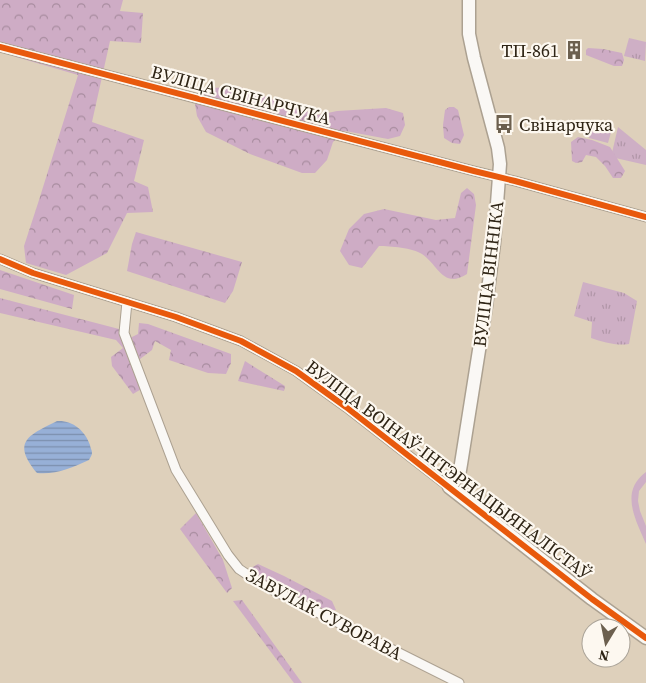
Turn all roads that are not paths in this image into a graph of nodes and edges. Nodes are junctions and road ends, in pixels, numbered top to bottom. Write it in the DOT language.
graph roads {
  1 [pos="469,0"];
  2 [pos="0,48"];
  3 [pos="500,177"];
  4 [pos="646,217"];
  5 [pos="0,259"];
  6 [pos="127,302"];
  7 [pos="449,488"];
  8 [pos="646,638"];
  9 [pos="459,683"];
  1 -- 3 [label="street, ВУЛІЦА ВІННІКА"];
  2 -- 3 [label="street, ВУЛІЦА СВІНАРЧУКА"];
  3 -- 4 [label="street, ВУЛІЦА СВІНАРЧУКА"];
  3 -- 7 [label="street, ВУЛІЦА ВІННІКА"];
  5 -- 6 [label="street, ВУЛІЦА ВОІНАЎ-ІНТЭРНАЦЫЯНАЛІСТАЎ"];
  6 -- 7 [label="street, ВУЛІЦА ВОІНАЎ-ІНТЭРНАЦЫЯНАЛІСТАЎ"];
  6 -- 9 [label="street, ЗАВУЛАК СУВОРАВА"];
  7 -- 8 [label="street, ВУЛІЦА ВОІНАЎ-ІНТЭРНАЦЫЯНАЛІСТАЎ"];
}
